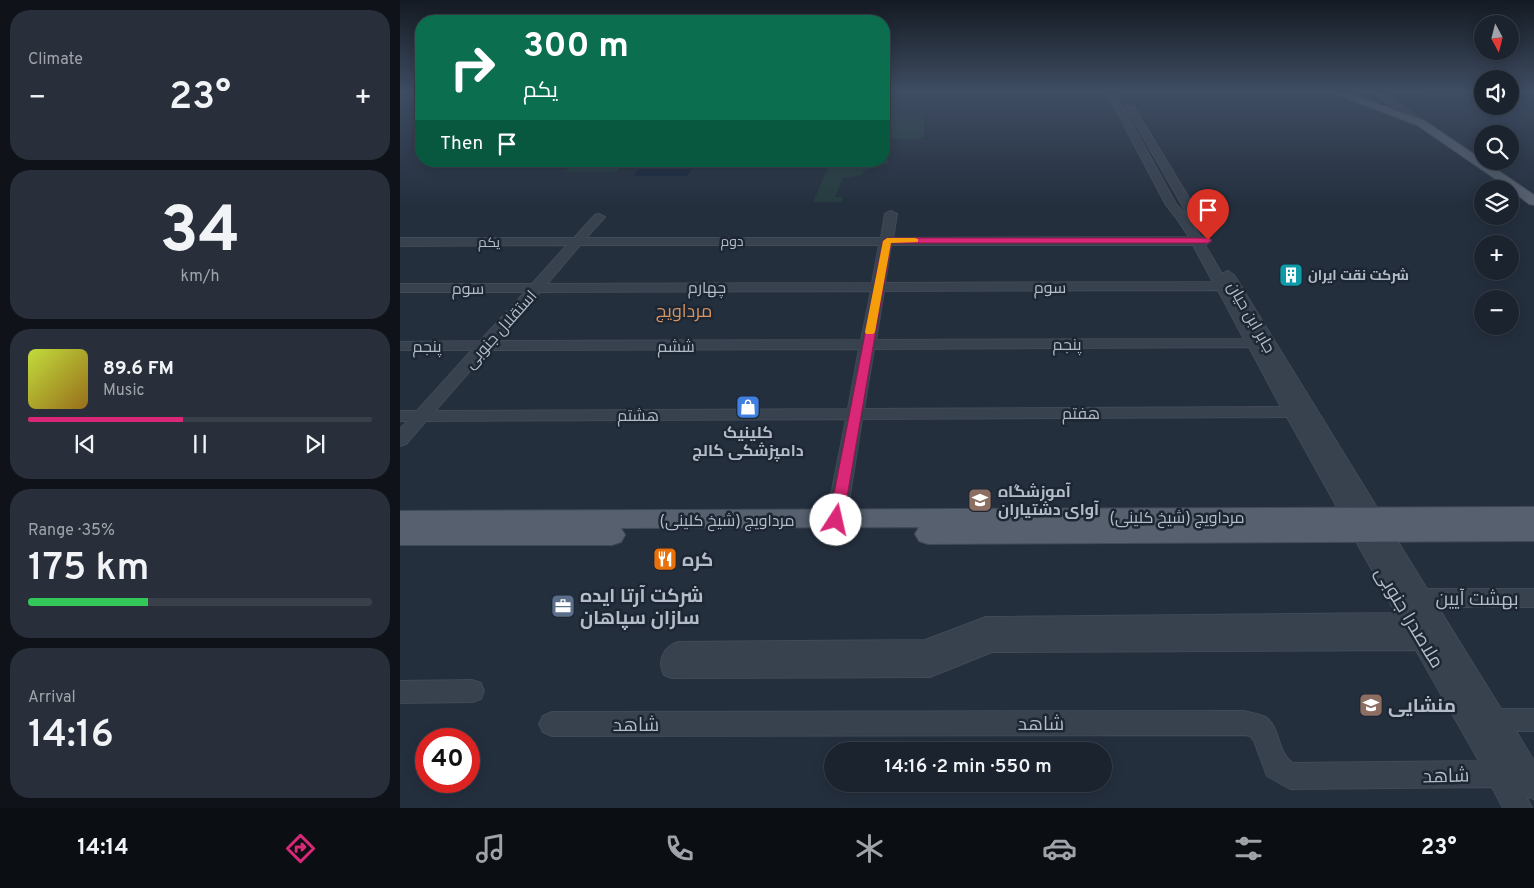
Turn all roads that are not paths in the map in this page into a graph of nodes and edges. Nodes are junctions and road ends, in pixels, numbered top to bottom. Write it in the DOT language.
graph roads {
  1 [pos="1137,129"];
  2 [pos="1411,129"];
  3 [pos="1429,129"];
  4 [pos="1484,180"];
  5 [pos="1534,200"];
  6 [pos="1519,204"];
  7 [pos="891,214"];
  8 [pos="1534,215"];
  9 [pos="599,217"];
  10 [pos="887,241"];
  11 [pos="1202,241"];
  12 [pos="400,242"];
  13 [pos="578,242"];
  14 [pos="1221,286"];
  15 [pos="878,287"];
  16 [pos="400,288"];
  17 [pos="536,288"];
  18 [pos="1260,343"];
  19 [pos="400,346"];
  20 [pos="485,346"];
  21 [pos="867,346"];
  22 [pos="1299,412"];
  23 [pos="855,414"];
  24 [pos="400,416"];
  25 [pos="422,416"];
  26 [pos="400,440"];
  27 [pos="1534,516"];
  28 [pos="400,520"];
  29 [pos="836,520"];
  30 [pos="1364,524"];
  31 [pos="1534,532"];
  32 [pos="400,535"];
  33 [pos="1421,598"];
  34 [pos="1534,598"];
  35 [pos="1418,631"];
  36 [pos="472,691"];
  37 [pos="400,692"];
  38 [pos="1496,720"];
  39 [pos="1534,720"];
  40 [pos="552,724"];
  41 [pos="1500,774"];
  42 [pos="1534,786"];
  43 [pos="1518,808"];
  1 -- 11 [label="street, جابر ابن حیان"];
  2 -- 4 [label="main road"];
  3 -- 5 [label="main road"];
  6 -- 8 [label="main road"];
  7 -- 10 [label="street"];
  9 -- 13 [label="street, استقلال جنوبی"];
  10 -- 11 [label="street"];
  10 -- 13 [label="street, دوم"];
  10 -- 15 [label="street"];
  11 -- 14 [label="street, جابر ابن حیان"];
  11 -- 18 [label="street, جابر ابن حیان"];
  12 -- 13 [label="street, یکم"];
  13 -- 17 [label="street, استقلال جنوبی"];
  14 -- 15 [label="street, سوم"];
  14 -- 18 [label="street, جابر ابن حیان"];
  15 -- 17 [label="street, چهارم"];
  15 -- 21 [label="street"];
  16 -- 17 [label="street, سوم"];
  17 -- 20 [label="street, استقلال جنوبی"];
  18 -- 21 [label="street, پنجم"];
  18 -- 22 [label="street, جابر ابن حیان"];
  19 -- 20 [label="street, پنجم"];
  20 -- 21 [label="street, ششم"];
  20 -- 25 [label="street, استقلال جنوبی"];
  21 -- 23 [label="street"];
  22 -- 23 [label="street, هفتم"];
  22 -- 30 [label="street, جابر ابن حیان"];
  22 -- 30 [label="street, جابر ابن حیان"];
  23 -- 25 [label="street, هشتم"];
  23 -- 29 [label="street"];
  24 -- 25 [label="street"];
  25 -- 26 [label="street, استقلال جنوبی"];
  27 -- 30 [label="main road, مرداویج (شیخ کلینی)"];
  28 -- 29 [label="main road, مرداویج (شیخ کلینی)"];
  29 -- 30 [label="main road, مرداویج (شیخ کلینی)"];
  30 -- 31 [label="main road, مرداویج (شیخ کلینی)"];
  30 -- 32 [label="main road, مرداویج (شیخ کلینی)"];
  30 -- 33 [label="street, ملاصدرا جنوبی"];
  30 -- 35 [label="street, ملاصدرا جنوبی"];
  33 -- 34 [label="street, بهشت آیین"];
  33 -- 38 [label="street, ملاصدرا جنوبی"];
  35 -- 35 [label="street"];
  35 -- 41 [label="street, ملاصدرا جنوبی"];
  36 -- 37 [label="street"];
  38 -- 39 [label="street"];
  38 -- 42 [label="street, ملاصدرا جنوبی"];
  40 -- 41 [label="street, شاهد"];
  41 -- 43 [label="street, ملاصدرا جنوبی"];
}
